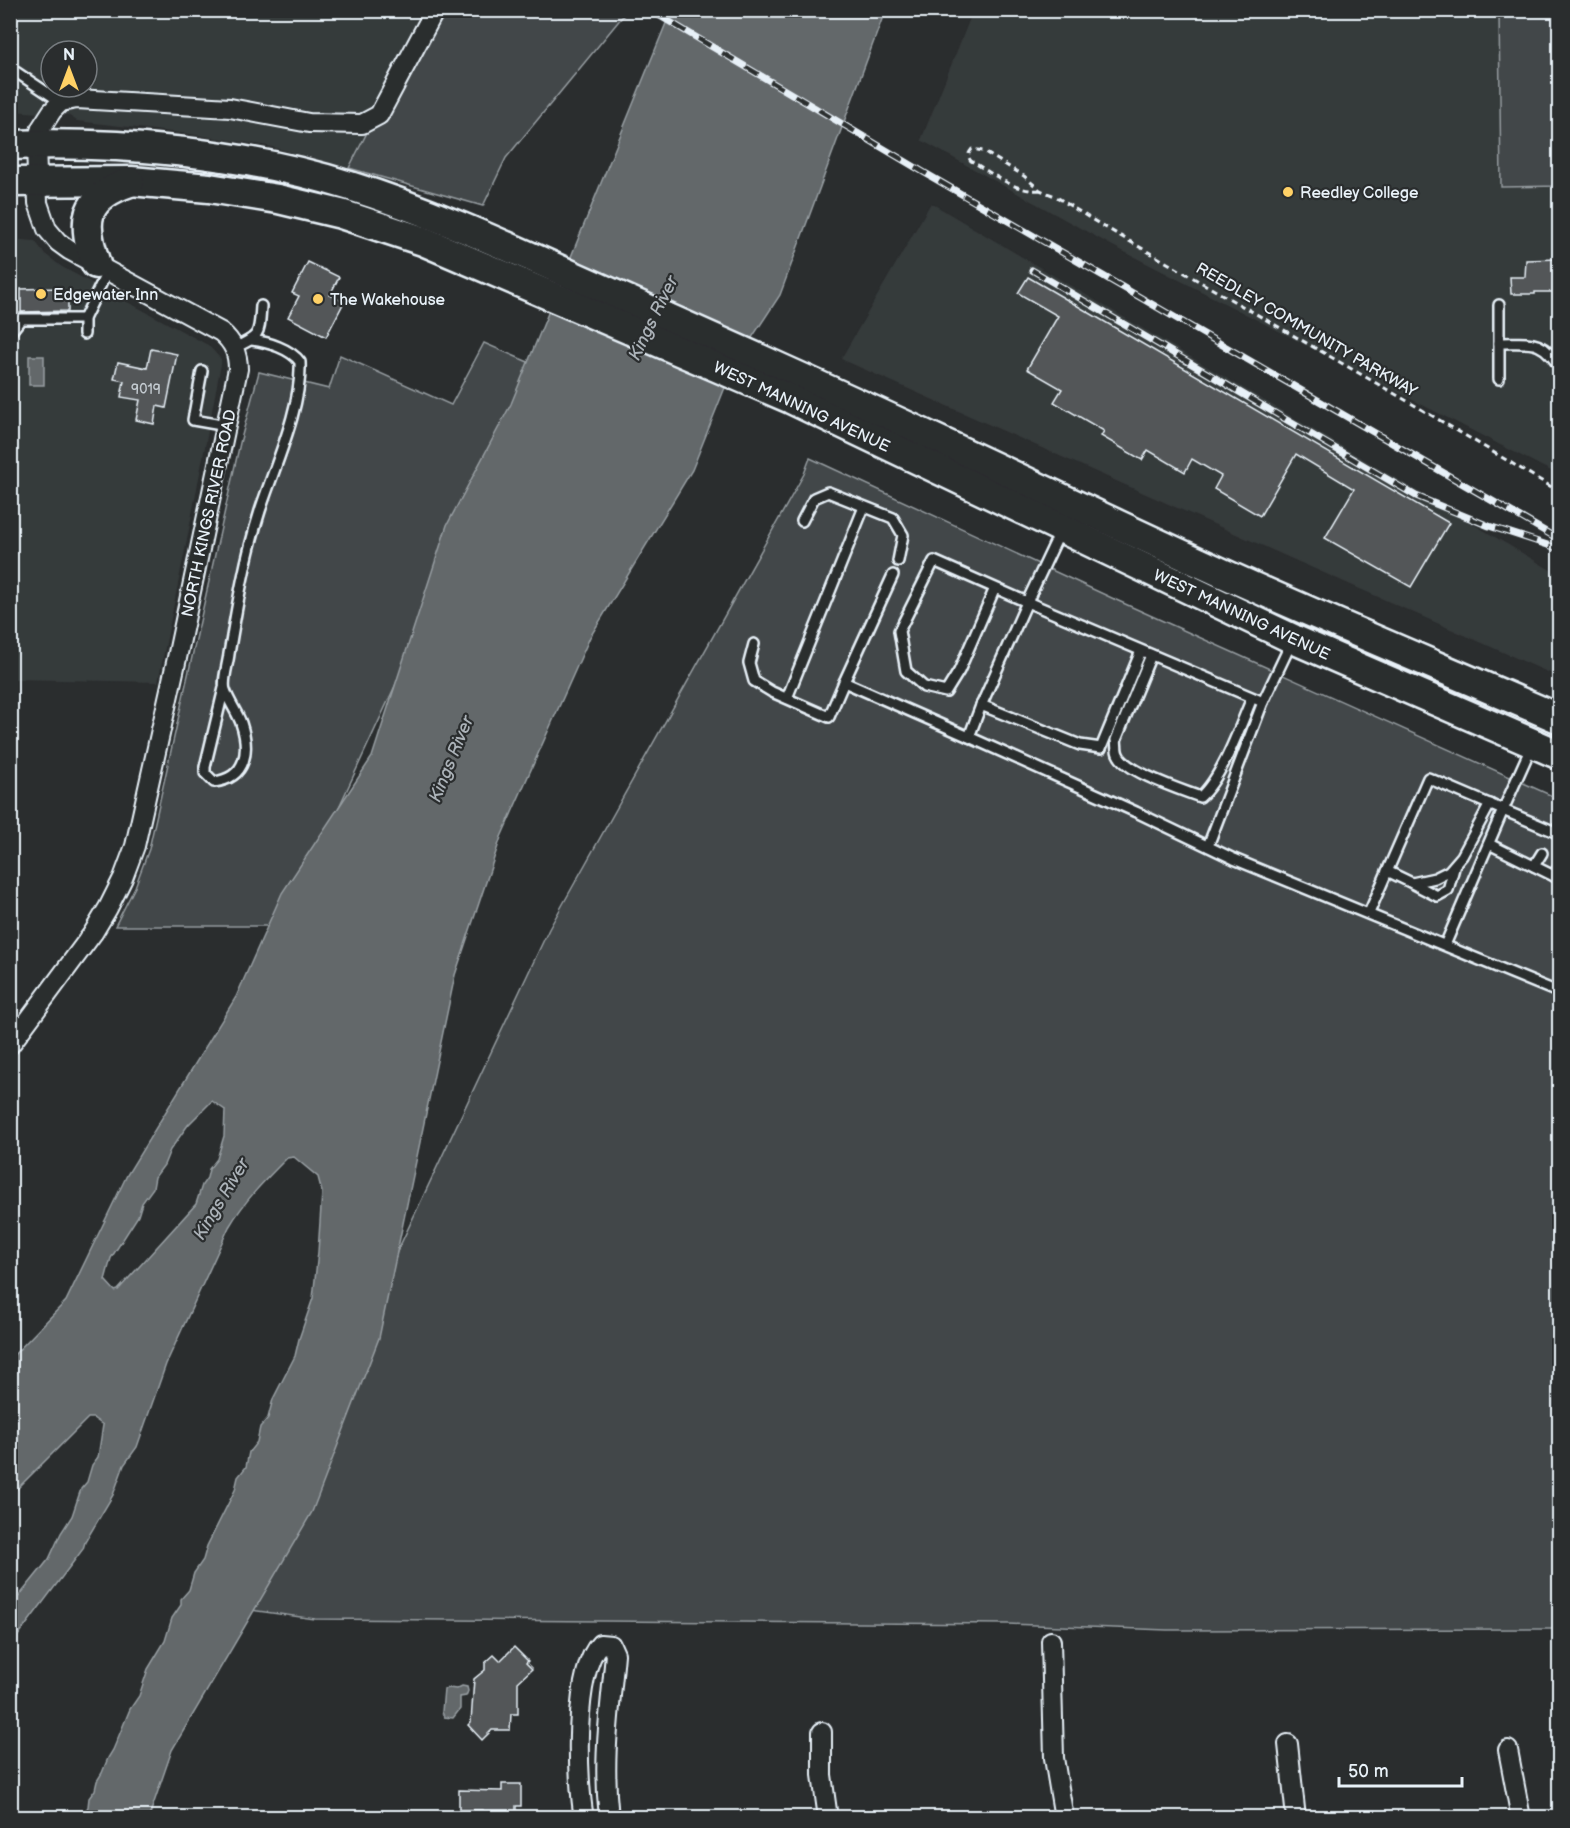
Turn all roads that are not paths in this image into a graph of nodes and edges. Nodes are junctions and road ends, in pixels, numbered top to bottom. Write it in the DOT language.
graph roads {
  1 [pos="435,10"];
  2 [pos="10,68"];
  3 [pos="61,102"];
  4 [pos="23,145"];
  5 [pos="24,181"];
  6 [pos="131,181"];
  7 [pos="483,251"];
  8 [pos="102,268"];
  9 [pos="261,306"];
  10 [pos="1499,306"];
  11 [pos="84,319"];
  12 [pos="10,333"];
  13 [pos="84,334"];
  14 [pos="252,340"];
  15 [pos="1499,343"];
  16 [pos="234,348"];
  17 [pos="1560,368"];
  18 [pos="202,371"];
  19 [pos="1499,379"];
  20 [pos="796,388"];
  21 [pos="227,426"];
  22 [pos="864,507"];
  23 [pos="802,521"];
  24 [pos="1062,529"];
  25 [pos="897,561"];
  26 [pos="893,575"];
  27 [pos="995,588"];
  28 [pos="1027,602"];
  29 [pos="1293,639"];
  30 [pos="754,644"];
  31 [pos="1142,651"];
  32 [pos="1151,655"];
  33 [pos="844,682"];
  34 [pos="224,688"];
  35 [pos="787,698"];
  36 [pos="1252,698"];
  37 [pos="1263,702"];
  38 [pos="981,705"];
  39 [pos="1560,719"];
  40 [pos="969,737"];
  41 [pos="1533,743"];
  42 [pos="1560,755"];
  43 [pos="1490,804"];
  44 [pos="1503,810"];
  45 [pos="1554,834"];
  46 [pos="1489,844"];
  47 [pos="1208,846"];
  48 [pos="1542,853"];
  49 [pos="1454,865"];
  50 [pos="1560,865"];
  51 [pos="1534,866"];
  52 [pos="1387,871"];
  53 [pos="1557,878"];
  54 [pos="1412,883"];
  55 [pos="1369,913"];
  56 [pos="1445,945"];
  57 [pos="1560,993"];
  58 [pos="10,1045"];
  59 [pos="1051,1641"];
  60 [pos="822,1732"];
  61 [pos="1288,1744"];
  62 [pos="1508,1750"];
  63 [pos="584,1818"];
  64 [pos="609,1818"];
  65 [pos="828,1818"];
  66 [pos="1064,1818"];
  67 [pos="1296,1818"];
  68 [pos="1521,1818"];
  1 -- 3 [label="street"];
  2 -- 3 [label="lane"];
  3 -- 4 [label="street"];
  4 -- 5 [label="street"];
  4 -- 7 [label="main road, WEST MANNING AVENUE"];
  5 -- 6 [label="main road, WEST MANNING AVENUE"];
  5 -- 8 [label="street"];
  6 -- 7 [label="main road, WEST MANNING AVENUE"];
  6 -- 8 [label="main road"];
  7 -- 20 [label="main road, WEST MANNING AVENUE"];
  8 -- 11 [label="lane"];
  8 -- 16 [label="street"];
  9 -- 14 [label="lane"];
  10 -- 15 [label="lane"];
  11 -- 12 [label="lane"];
  11 -- 13 [label="lane"];
  14 -- 16 [label="lane"];
  14 -- 34 [label="lane"];
  15 -- 17 [label="lane"];
  15 -- 19 [label="lane"];
  16 -- 21 [label="street, NORTH KINGS RIVER ROAD"];
  18 -- 21 [label="lane"];
  20 -- 24 [label="main road, WEST MANNING AVENUE"];
  20 -- 39 [label="main road, WEST MANNING AVENUE"];
  21 -- 58 [label="street, NORTH KINGS RIVER ROAD"];
  22 -- 23 [label="lane"];
  22 -- 25 [label="lane"];
  22 -- 35 [label="lane"];
  24 -- 28 [label="lane"];
  24 -- 29 [label="main road, WEST MANNING AVENUE"];
  26 -- 33 [label="lane"];
  27 -- 27 [label="lane"];
  27 -- 28 [label="lane"];
  28 -- 31 [label="lane"];
  28 -- 38 [label="lane"];
  29 -- 37 [label="lane"];
  29 -- 41 [label="main road, WEST MANNING AVENUE"];
  30 -- 35 [label="lane"];
  31 -- 32 [label="lane"];
  31 -- 38 [label="lane"];
  32 -- 36 [label="lane"];
  32 -- 36 [label="lane"];
  33 -- 35 [label="lane"];
  33 -- 40 [label="lane"];
  34 -- 34 [label="lane"];
  36 -- 37 [label="lane"];
  37 -- 47 [label="lane"];
  38 -- 40 [label="lane"];
  40 -- 47 [label="lane"];
  41 -- 42 [label="main road, WEST MANNING AVENUE"];
  41 -- 44 [label="lane"];
  43 -- 44 [label="lane"];
  43 -- 49 [label="lane"];
  43 -- 52 [label="lane"];
  44 -- 45 [label="lane"];
  44 -- 46 [label="lane"];
  46 -- 51 [label="lane"];
  46 -- 56 [label="lane"];
  47 -- 55 [label="lane"];
  48 -- 51 [label="lane"];
  49 -- 54 [label="lane"];
  49 -- 54 [label="lane"];
  50 -- 53 [label="lane"];
  51 -- 53 [label="lane"];
  52 -- 54 [label="lane"];
  52 -- 55 [label="lane"];
  55 -- 56 [label="lane"];
  56 -- 57 [label="lane"];
  59 -- 66 [label="street"];
  60 -- 65 [label="street"];
  61 -- 67 [label="street"];
  62 -- 68 [label="street"];
  63 -- 64 [label="street"];
}
